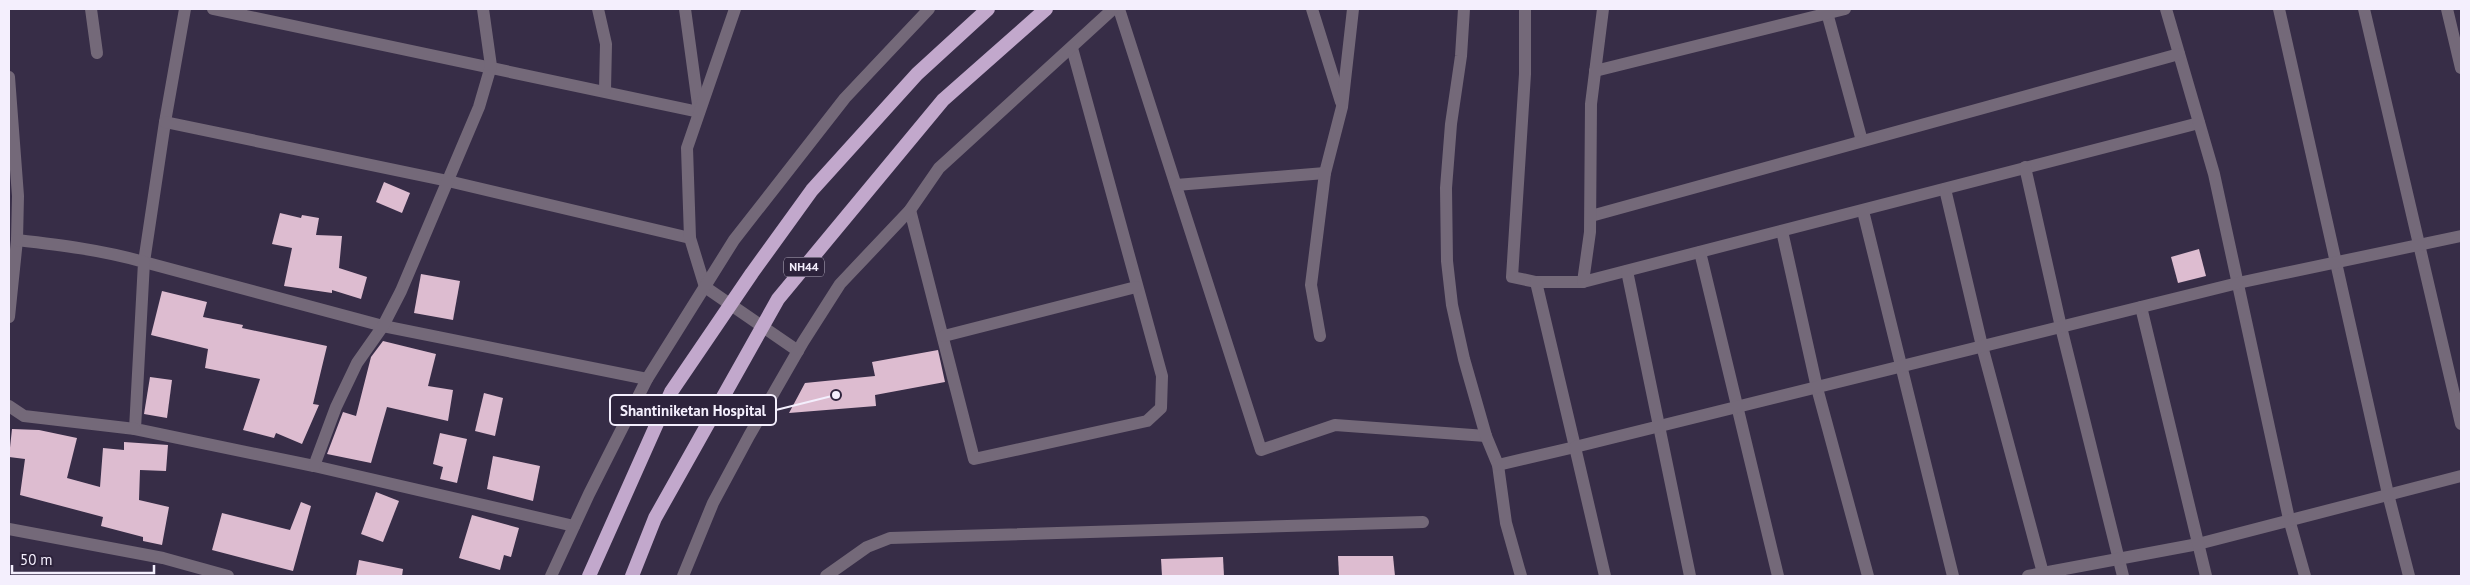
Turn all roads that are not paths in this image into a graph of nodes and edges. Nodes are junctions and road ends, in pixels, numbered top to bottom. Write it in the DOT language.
graph roads {
  1 [pos="91,9"];
  2 [pos="185,9"];
  3 [pos="213,9"];
  4 [pos="483,9"];
  5 [pos="598,9"];
  6 [pos="685,9"];
  7 [pos="734,9"];
  8 [pos="929,9"];
  9 [pos="988,9"];
  10 [pos="1046,9"];
  11 [pos="1113,9"];
  12 [pos="1119,9"];
  13 [pos="1312,9"];
  14 [pos="1353,9"];
  15 [pos="1464,9"];
  16 [pos="1526,9"];
  17 [pos="1603,9"];
  18 [pos="1845,9"];
  19 [pos="2166,9"];
  20 [pos="2279,9"];
  21 [pos="2364,9"];
  22 [pos="2447,9"];
  23 [pos="1827,11"];
  24 [pos="1072,48"];
  25 [pos="97,52"];
  26 [pos="2179,54"];
  27 [pos="491,66"];
  28 [pos="2461,68"];
  29 [pos="1595,71"];
  30 [pos="9,77"];
  31 [pos="604,90"];
  32 [pos="1342,107"];
  33 [pos="699,112"];
  34 [pos="165,122"];
  35 [pos="2199,123"];
  36 [pos="1862,141"];
  37 [pos="2025,167"];
  38 [pos="1325,173"];
  39 [pos="448,181"];
  40 [pos="1176,185"];
  41 [pos="1945,189"];
  42 [pos="910,210"];
  43 [pos="1863,211"];
  44 [pos="1590,216"];
  45 [pos="1782,231"];
  46 [pos="2461,236"];
  47 [pos="690,238"];
  48 [pos="17,240"];
  49 [pos="2421,244"];
  50 [pos="1700,252"];
  51 [pos="144,262"];
  52 [pos="2337,262"];
  53 [pos="1627,272"];
  54 [pos="1536,282"];
  55 [pos="1583,282"];
  56 [pos="2238,283"];
  57 [pos="705,287"];
  58 [pos="1136,287"];
  59 [pos="730,304"];
  60 [pos="2141,307"];
  61 [pos="9,317"];
  62 [pos="383,326"];
  63 [pos="763,326"];
  64 [pos="2061,327"];
  65 [pos="944,336"];
  66 [pos="1320,336"];
  67 [pos="1982,346"];
  68 [pos="798,351"];
  69 [pos="1900,366"];
  70 [pos="647,378"];
  71 [pos="1817,388"];
  72 [pos="9,406"];
  73 [pos="1736,408"];
  74 [pos="2461,424"];
  75 [pos="1660,427"];
  76 [pos="135,428"];
  77 [pos="1486,436"];
  78 [pos="1575,447"];
  79 [pos="1498,465"];
  80 [pos="314,466"];
  81 [pos="2461,476"];
  82 [pos="2388,494"];
  83 [pos="2289,519"];
  84 [pos="1423,522"];
  85 [pos="574,526"];
  86 [pos="9,529"];
  87 [pos="2198,544"];
  88 [pos="2119,559"];
  89 [pos="2044,575"];
  90 [pos="228,576"];
  91 [pos="551,576"];
  92 [pos="589,576"];
  93 [pos="632,576"];
  94 [pos="683,576"];
  95 [pos="826,576"];
  96 [pos="1521,576"];
  97 [pos="1605,576"];
  98 [pos="1690,576"];
  99 [pos="1778,576"];
  100 [pos="1868,576"];
  101 [pos="1952,576"];
  102 [pos="2028,576"];
  103 [pos="2123,576"];
  104 [pos="2206,576"];
  105 [pos="2305,576"];
  106 [pos="2409,576"];
  1 -- 25 [label="street"];
  2 -- 34 [label="street"];
  3 -- 27 [label="street"];
  4 -- 27 [label="street"];
  5 -- 31 [label="street"];
  6 -- 33 [label="street"];
  7 -- 33 [label="street"];
  8 -- 57 [label="street"];
  9 -- 59 [label="highway, NH44"];
  10 -- 63 [label="highway, NH44"];
  11 -- 24 [label="street"];
  12 -- 40 [label="street"];
  13 -- 32 [label="street"];
  14 -- 32 [label="street"];
  15 -- 77 [label="street"];
  16 -- 54 [label="street"];
  17 -- 29 [label="street"];
  18 -- 23 [label="street"];
  19 -- 26 [label="street"];
  20 -- 52 [label="street"];
  21 -- 49 [label="street"];
  22 -- 28 [label="street"];
  23 -- 29 [label="street"];
  23 -- 36 [label="street"];
  24 -- 42 [label="street"];
  24 -- 58 [label="street"];
  26 -- 35 [label="street"];
  26 -- 36 [label="street"];
  27 -- 31 [label="street"];
  27 -- 39 [label="street"];
  29 -- 44 [label="street"];
  30 -- 48 [label="street"];
  31 -- 33 [label="street"];
  32 -- 38 [label="street"];
  33 -- 47 [label="street"];
  34 -- 39 [label="street"];
  34 -- 51 [label="street"];
  35 -- 37 [label="street"];
  35 -- 56 [label="street"];
  36 -- 44 [label="street"];
  37 -- 41 [label="street"];
  37 -- 64 [label="street"];
  38 -- 40 [label="street"];
  38 -- 66 [label="street"];
  39 -- 47 [label="street"];
  39 -- 62 [label="street"];
  40 -- 77 [label="street"];
  41 -- 43 [label="street"];
  41 -- 67 [label="street"];
  42 -- 65 [label="street"];
  42 -- 68 [label="street"];
  43 -- 45 [label="street"];
  43 -- 69 [label="street"];
  44 -- 55 [label="street"];
  45 -- 50 [label="street"];
  45 -- 71 [label="street"];
  46 -- 49 [label="street"];
  47 -- 57 [label="street"];
  48 -- 51 [label="street"];
  48 -- 61 [label="street"];
  49 -- 52 [label="street"];
  49 -- 74 [label="street"];
  50 -- 53 [label="street"];
  50 -- 73 [label="street"];
  51 -- 62 [label="street"];
  51 -- 76 [label="street"];
  52 -- 56 [label="street"];
  52 -- 82 [label="street"];
  53 -- 55 [label="street"];
  53 -- 75 [label="street"];
  54 -- 55 [label="street"];
  54 -- 78 [label="street"];
  56 -- 60 [label="street"];
  56 -- 83 [label="street"];
  57 -- 59 [label="street"];
  57 -- 70 [label="street"];
  58 -- 65 [label="street"];
  58 -- 65 [label="street"];
  59 -- 63 [label="street"];
  59 -- 92 [label="highway, NH44"];
  60 -- 64 [label="street"];
  60 -- 87 [label="street"];
  62 -- 70 [label="street"];
  62 -- 80 [label="street"];
  63 -- 68 [label="street"];
  63 -- 93 [label="highway, NH44"];
  64 -- 67 [label="street"];
  64 -- 88 [label="street"];
  67 -- 69 [label="street"];
  67 -- 89 [label="street"];
  68 -- 94 [label="street"];
  69 -- 71 [label="street"];
  69 -- 101 [label="street"];
  70 -- 85 [label="street"];
  71 -- 73 [label="street"];
  71 -- 100 [label="street"];
  72 -- 76 [label="street"];
  73 -- 75 [label="street"];
  73 -- 99 [label="street"];
  75 -- 78 [label="street"];
  75 -- 98 [label="street"];
  76 -- 80 [label="street"];
  77 -- 79 [label="street"];
  78 -- 79 [label="street"];
  78 -- 97 [label="street"];
  79 -- 96 [label="street"];
  80 -- 85 [label="street"];
  81 -- 82 [label="street"];
  82 -- 83 [label="street"];
  82 -- 106 [label="street"];
  83 -- 87 [label="street"];
  83 -- 105 [label="street"];
  84 -- 95 [label="street"];
  85 -- 91 [label="street"];
  86 -- 90 [label="street"];
  87 -- 88 [label="street"];
  87 -- 104 [label="street"];
  88 -- 89 [label="street"];
  88 -- 103 [label="street"];
  89 -- 102 [label="street"];
}
